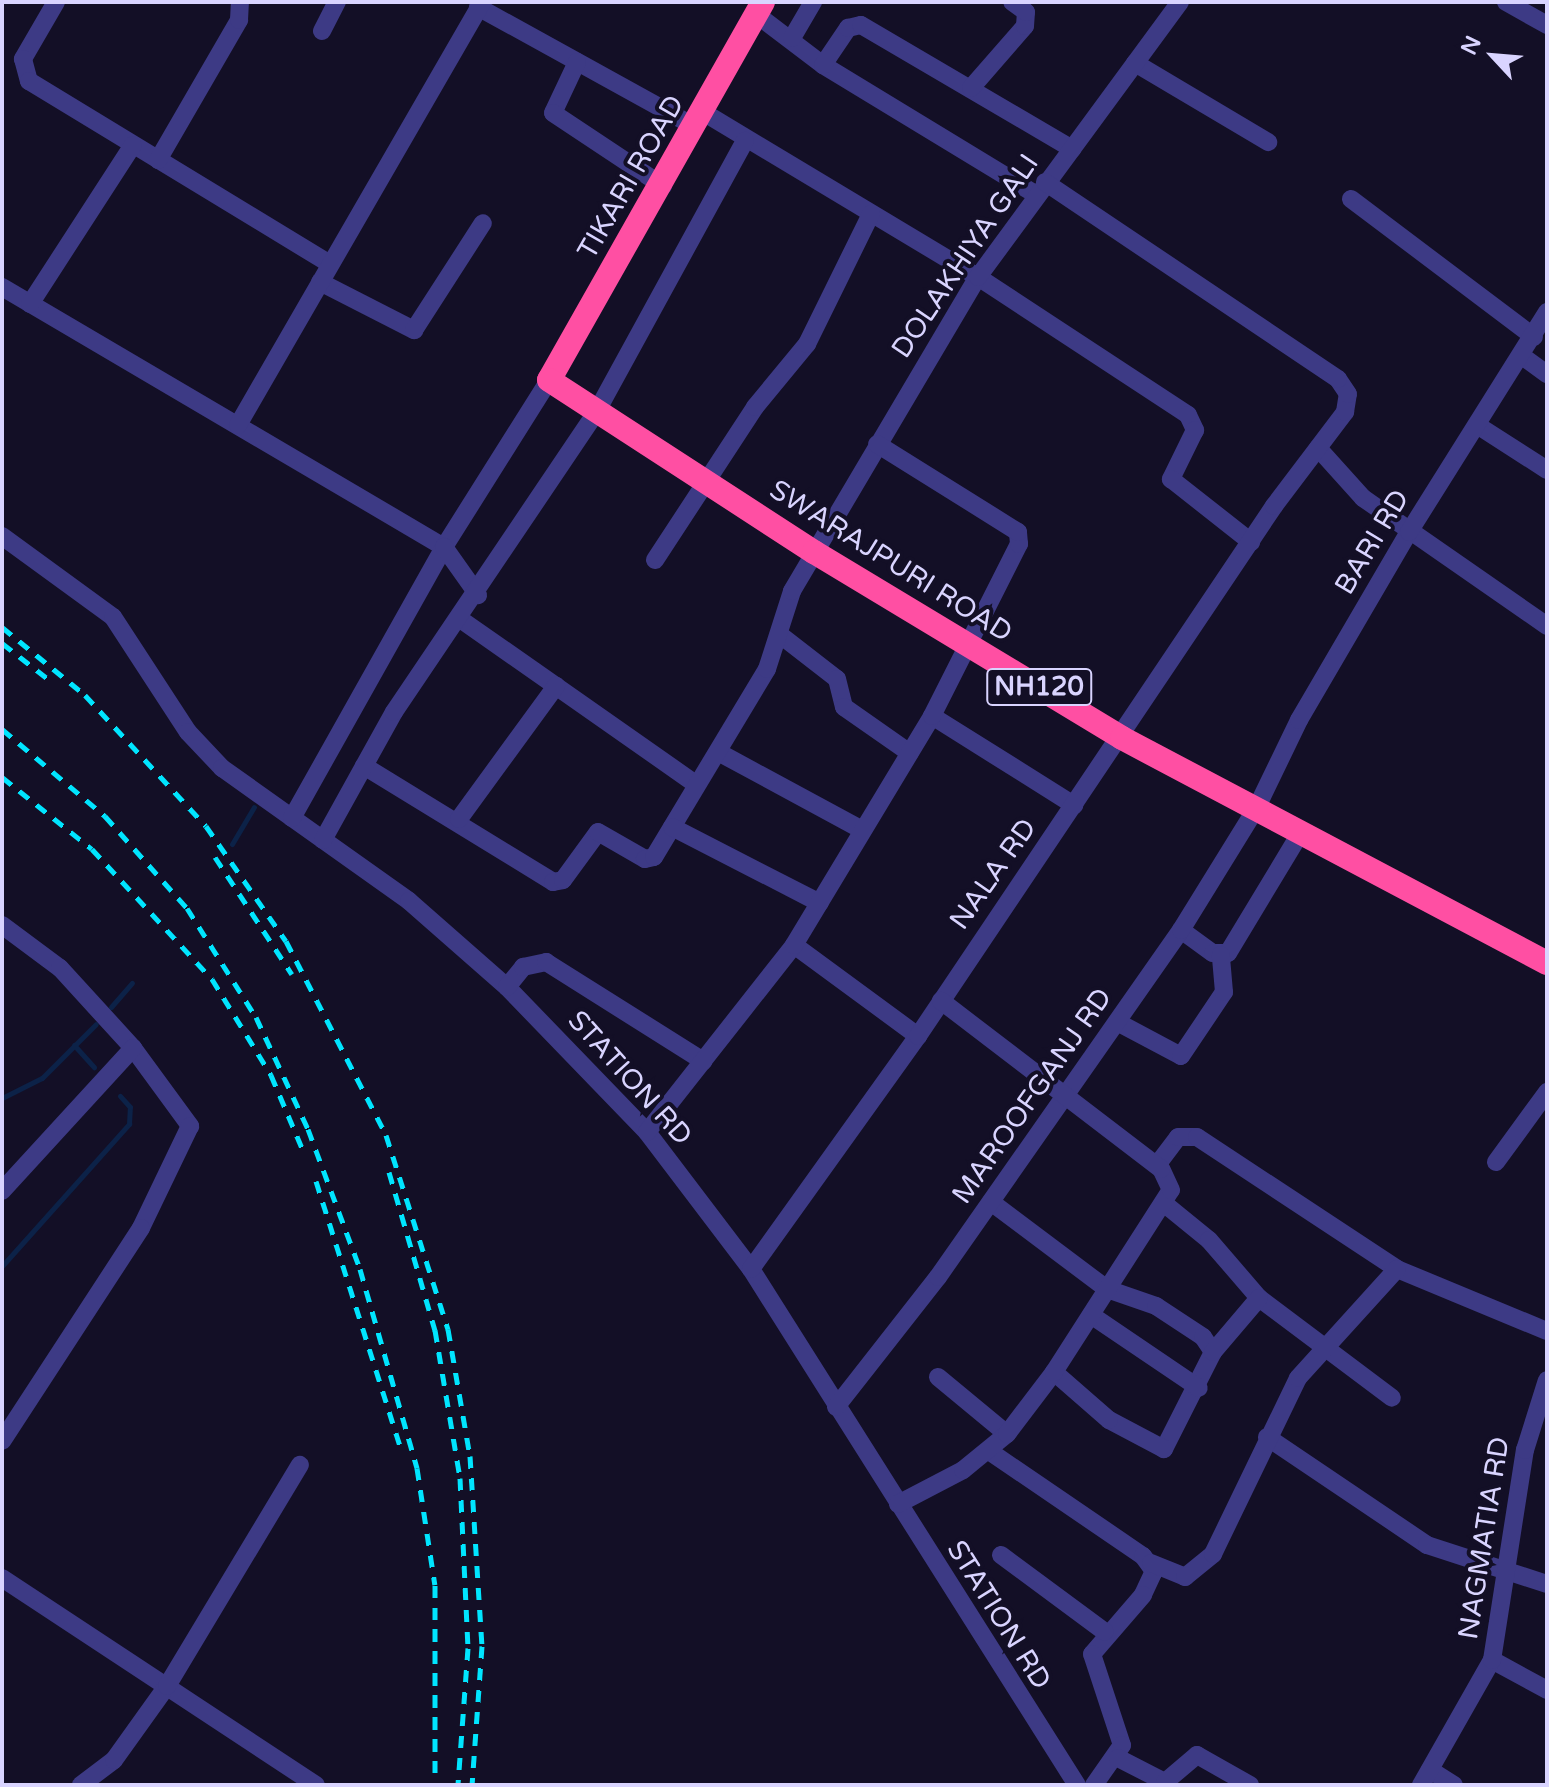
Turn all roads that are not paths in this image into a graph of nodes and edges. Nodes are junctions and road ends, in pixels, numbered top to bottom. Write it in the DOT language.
graph roads {
  1 [pos="56,2"];
  2 [pos="240,2"];
  3 [pos="337,2"];
  4 [pos="813,2"];
  5 [pos="1012,2"];
  6 [pos="1180,2"];
  7 [pos="1506,2"];
  8 [pos="480,5"];
  9 [pos="760,8"];
  10 [pos="1547,25"];
  11 [pos="322,31"];
  12 [pos="792,38"];
  13 [pos="577,62"];
  14 [pos="1135,63"];
  15 [pos="823,65"];
  16 [pos="971,88"];
  17 [pos="699,120"];
  18 [pos="745,141"];
  19 [pos="1268,142"];
  20 [pos="133,145"];
  21 [pos="1072,149"];
  22 [pos="158,160"];
  23 [pos="663,186"];
  24 [pos="1040,188"];
  25 [pos="1351,199"];
  26 [pos="871,214"];
  27 [pos="483,223"];
  28 [pos="330,264"];
  29 [pos="978,277"];
  30 [pos="320,282"];
  31 [pos="2,287"];
  32 [pos="30,304"];
  33 [pos="1547,312"];
  34 [pos="1534,337"];
  35 [pos="1522,356"];
  36 [pos="1547,374"];
  37 [pos="549,380"];
  38 [pos="597,411"];
  39 [pos="238,425"];
  40 [pos="1477,425"];
  41 [pos="877,444"];
  42 [pos="1318,448"];
  43 [pos="1547,470"];
  44 [pos="707,482"];
  45 [pos="1409,532"];
  46 [pos="2,536"];
  47 [pos="1251,542"];
  48 [pos="444,547"];
  49 [pos="814,552"];
  50 [pos="655,560"];
  51 [pos="478,595"];
  52 [pos="460,619"];
  53 [pos="1547,626"];
  54 [pos="779,634"];
  55 [pos="970,645"];
  56 [pos="556,686"];
  57 [pos="932,716"];
  58 [pos="1122,738"];
  59 [pos="718,752"];
  60 [pos="910,753"];
  61 [pos="364,766"];
  62 [pos="697,785"];
  63 [pos="1074,805"];
  64 [pos="1257,807"];
  65 [pos="292,818"];
  66 [pos="459,819"];
  67 [pos="672,827"];
  68 [pos="862,830"];
  69 [pos="1301,832"];
  70 [pos="323,840"];
  71 [pos="820,903"];
  72 [pos="2,925"];
  73 [pos="1181,930"];
  74 [pos="794,945"];
  75 [pos="1221,955"];
  76 [pos="1547,963"];
  77 [pos="507,987"];
  78 [pos="941,1001"];
  79 [pos="1119,1023"];
  80 [pos="918,1036"];
  81 [pos="133,1048"];
  82 [pos="703,1061"];
  83 [pos="1547,1092"];
  84 [pos="1068,1094"];
  85 [pos="647,1132"];
  86 [pos="1496,1162"];
  87 [pos="1157,1165"];
  88 [pos="2,1191"];
  89 [pos="991,1202"];
  90 [pos="1166,1205"];
  91 [pos="751,1269"];
  92 [pos="1397,1269"];
  93 [pos="1107,1289"];
  94 [pos="1259,1298"];
  95 [pos="1091,1315"];
  96 [pos="1547,1331"];
  97 [pos="1323,1347"];
  98 [pos="1213,1352"];
  99 [pos="1054,1372"];
  100 [pos="938,1377"];
  101 [pos="1547,1380"];
  102 [pos="1199,1388"];
  103 [pos="1392,1398"];
  104 [pos="836,1407"];
  105 [pos="1007,1434"];
  106 [pos="1267,1437"];
  107 [pos="2,1441"];
  108 [pos="989,1451"];
  109 [pos="300,1465"];
  110 [pos="898,1504"];
  111 [pos="1001,1555"];
  112 [pos="1151,1563"];
  113 [pos="1508,1571"];
  114 [pos="2,1578"];
  115 [pos="1547,1584"];
  116 [pos="1105,1632"];
  117 [pos="1492,1660"];
  118 [pos="167,1686"];
  119 [pos="1547,1690"];
  120 [pos="1118,1758"];
  121 [pos="1426,1777"];
  122 [pos="81,1785"];
  123 [pos="316,1785"];
  124 [pos="1077,1785"];
  125 [pos="1094,1785"];
  126 [pos="1250,1785"];
  127 [pos="1454,1785"];
  1 -- 20 [label="street"];
  2 -- 22 [label="street"];
  3 -- 11 [label="street"];
  4 -- 12 [label="street"];
  5 -- 16 [label="street"];
  6 -- 14 [label="street, DOLAKHIYA GALI"];
  7 -- 10 [label="street"];
  8 -- 13 [label="street"];
  8 -- 28 [label="street"];
  9 -- 12 [label="street, NALA RD"];
  9 -- 17 [label="highway, TIKARI ROAD"];
  12 -- 15 [label="street, NALA RD"];
  13 -- 17 [label="street"];
  13 -- 23 [label="street"];
  14 -- 19 [label="street"];
  14 -- 21 [label="street, DOLAKHIYA GALI"];
  15 -- 16 [label="street"];
  15 -- 24 [label="street, NALA RD"];
  16 -- 21 [label="street"];
  17 -- 18 [label="street"];
  17 -- 23 [label="highway, TIKARI ROAD"];
  18 -- 26 [label="street"];
  18 -- 38 [label="street"];
  20 -- 22 [label="street"];
  20 -- 32 [label="street"];
  21 -- 24 [label="street, DOLAKHIYA GALI"];
  22 -- 28 [label="street"];
  23 -- 37 [label="highway, TIKARI ROAD"];
  24 -- 29 [label="street, DOLAKHIYA GALI"];
  24 -- 42 [label="street, NALA RD"];
  25 -- 34 [label="street"];
  26 -- 29 [label="street"];
  26 -- 44 [label="street"];
  27 -- 30 [label="street"];
  28 -- 30 [label="street"];
  29 -- 41 [label="street, DOLAKHIYA GALI"];
  29 -- 47 [label="street"];
  30 -- 39 [label="street"];
  31 -- 32 [label="street"];
  32 -- 39 [label="street"];
  33 -- 34 [label="street, BARI RD"];
  34 -- 35 [label="street, BARI RD"];
  35 -- 36 [label="street"];
  35 -- 40 [label="street, BARI RD"];
  37 -- 38 [label="highway, SWARAJPURI ROAD / NH120"];
  37 -- 48 [label="street"];
  38 -- 44 [label="highway, SWARAJPURI ROAD / NH120"];
  38 -- 51 [label="street"];
  39 -- 48 [label="street"];
  40 -- 43 [label="street"];
  40 -- 45 [label="street, BARI RD"];
  41 -- 49 [label="street, DOLAKHIYA GALI"];
  41 -- 55 [label="street"];
  42 -- 45 [label="street"];
  42 -- 47 [label="street, NALA RD"];
  44 -- 49 [label="highway, SWARAJPURI ROAD / NH120"];
  44 -- 50 [label="street"];
  45 -- 53 [label="street"];
  45 -- 64 [label="street, BARI RD"];
  46 -- 65 [label="street, STATION RD"];
  47 -- 58 [label="street, NALA RD"];
  48 -- 51 [label="street"];
  48 -- 65 [label="street"];
  49 -- 54 [label="street, DOLAKHIYA GALI"];
  49 -- 55 [label="highway, SWARAJPURI ROAD / NH120"];
  51 -- 52 [label="street"];
  52 -- 56 [label="street"];
  52 -- 61 [label="street"];
  54 -- 59 [label="street, DOLAKHIYA GALI"];
  54 -- 60 [label="street"];
  55 -- 57 [label="street"];
  55 -- 58 [label="highway, SWARAJPURI ROAD / NH120"];
  56 -- 62 [label="street"];
  56 -- 66 [label="street"];
  57 -- 60 [label="street"];
  57 -- 63 [label="street"];
  58 -- 63 [label="street, NALA RD"];
  58 -- 64 [label="highway, SWARAJPURI ROAD / NH120"];
  59 -- 62 [label="street, DOLAKHIYA GALI"];
  59 -- 68 [label="street"];
  60 -- 68 [label="street"];
  61 -- 66 [label="street"];
  61 -- 70 [label="street"];
  62 -- 67 [label="street, DOLAKHIYA GALI"];
  63 -- 78 [label="street, NALA RD"];
  64 -- 69 [label="highway, SWARAJPURI ROAD / NH120"];
  64 -- 73 [label="street, MAROOFGANJ RD"];
  65 -- 70 [label="street, STATION RD"];
  66 -- 67 [label="street, DOLAKHIYA GALI"];
  67 -- 71 [label="street"];
  68 -- 71 [label="street"];
  69 -- 75 [label="street"];
  69 -- 76 [label="highway, SWARAJPURI ROAD / NH120"];
  70 -- 77 [label="street, STATION RD"];
  71 -- 74 [label="street"];
  72 -- 81 [label="street"];
  73 -- 75 [label="street"];
  73 -- 79 [label="street, MAROOFGANJ RD"];
  74 -- 80 [label="street"];
  74 -- 82 [label="street"];
  75 -- 79 [label="street"];
  77 -- 82 [label="street"];
  77 -- 85 [label="street, STATION RD"];
  78 -- 80 [label="street, NALA RD"];
  78 -- 84 [label="street"];
  79 -- 84 [label="street, MAROOFGANJ RD"];
  80 -- 91 [label="street, NALA RD"];
  81 -- 88 [label="street"];
  81 -- 107 [label="street"];
  82 -- 85 [label="street"];
  83 -- 86 [label="street"];
  84 -- 87 [label="street"];
  84 -- 89 [label="street, MAROOFGANJ RD"];
  85 -- 91 [label="street, STATION RD"];
  87 -- 90 [label="street"];
  87 -- 92 [label="street"];
  89 -- 93 [label="street"];
  89 -- 104 [label="street, MAROOFGANJ RD"];
  90 -- 93 [label="street"];
  90 -- 94 [label="street"];
  91 -- 104 [label="street, STATION RD"];
  92 -- 96 [label="street"];
  92 -- 97 [label="street"];
  93 -- 95 [label="street"];
  93 -- 98 [label="street"];
  94 -- 97 [label="street"];
  94 -- 98 [label="street"];
  95 -- 99 [label="street"];
  95 -- 102 [label="street"];
  97 -- 103 [label="street"];
  97 -- 106 [label="street"];
  98 -- 102 [label="street"];
  99 -- 102 [label="street"];
  99 -- 105 [label="street"];
  100 -- 105 [label="street"];
  101 -- 113 [label="street, NAGMATIA RD"];
  104 -- 110 [label="street, STATION RD"];
  105 -- 108 [label="street"];
  106 -- 112 [label="street"];
  106 -- 113 [label="street"];
  108 -- 110 [label="street"];
  108 -- 112 [label="street"];
  109 -- 118 [label="street"];
  110 -- 124 [label="street, STATION RD"];
  111 -- 116 [label="street"];
  112 -- 116 [label="street"];
  113 -- 115 [label="street"];
  113 -- 117 [label="street, NAGMATIA RD"];
  114 -- 118 [label="street"];
  116 -- 120 [label="street"];
  117 -- 119 [label="street"];
  117 -- 121 [label="street, NAGMATIA RD"];
  118 -- 122 [label="street"];
  118 -- 123 [label="street"];
  120 -- 125 [label="street"];
  120 -- 126 [label="street"];
  121 -- 127 [label="street"];
}
